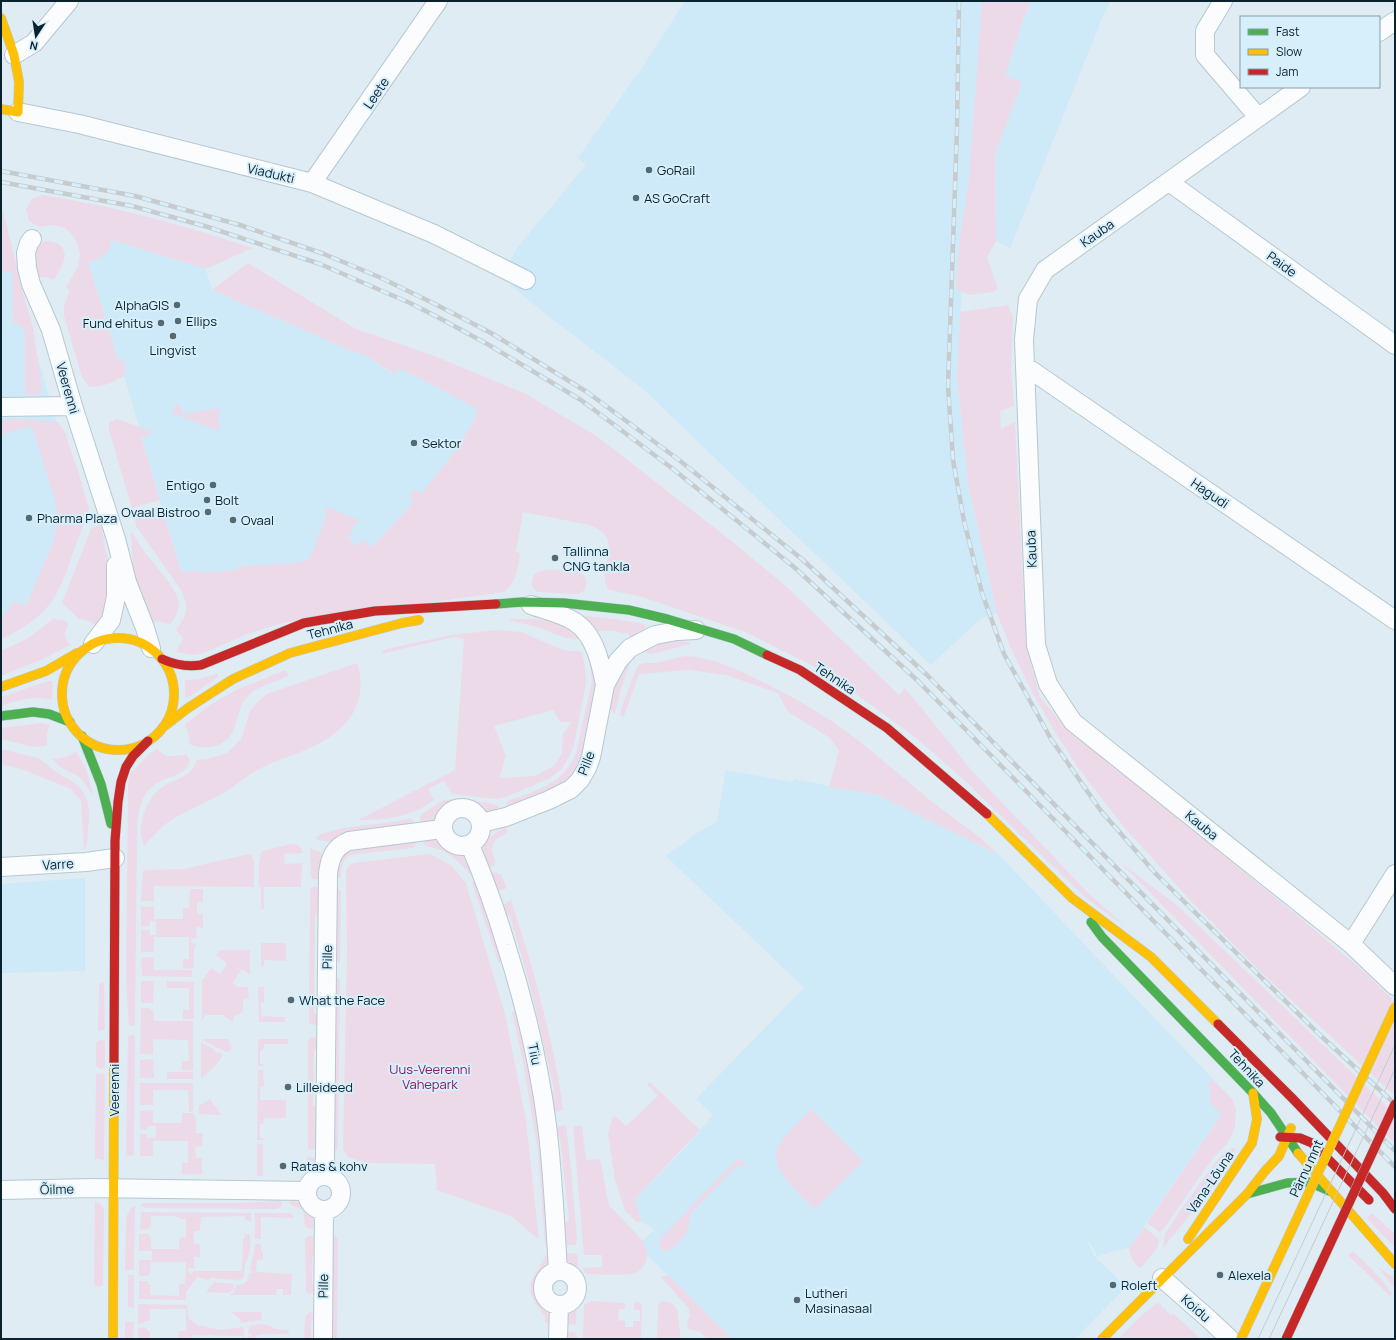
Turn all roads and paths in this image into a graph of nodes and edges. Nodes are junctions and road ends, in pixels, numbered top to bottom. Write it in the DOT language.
graph roads {
  1 [pos="69,1"];
  2 [pos="438,1"];
  3 [pos="1223,1"];
  4 [pos="1,18"];
  5 [pos="1395,21"];
  6 [pos="1380,31"];
  7 [pos="14,55"];
  8 [pos="1300,88"];
  9 [pos="10,111"];
  10 [pos="1258,117"];
  11 [pos="1169,182"];
  12 [pos="312,183"];
  13 [pos="32,239"];
  14 [pos="526,280"];
  15 [pos="1395,345"];
  16 [pos="1025,366"];
  17 [pos="72,406"];
  18 [pos="1,407"];
  19 [pos="116,539"];
  20 [pos="523,602"];
  21 [pos="440,616"];
  22 [pos="425,619"];
  23 [pos="1395,620"];
  24 [pos="704,630"];
  25 [pos="88,647"];
  26 [pos="156,654"];
  27 [pos="605,685"];
  28 [pos="1,687"];
  29 [pos="1,716"];
  30 [pos="70,722"];
  31 [pos="162,728"];
  32 [pos="82,736"];
  33 [pos="148,741"];
  34 [pos="481,824"];
  35 [pos="442,829"];
  36 [pos="470,845"];
  37 [pos="115,850"];
  38 [pos="1,867"];
  39 [pos="1395,874"];
  40 [pos="1072,898"];
  41 [pos="1351,944"];
  42 [pos="1395,986"];
  43 [pos="1395,1007"];
  44 [pos="1254,1093"];
  45 [pos="1293,1099"];
  46 [pos="1395,1104"];
  47 [pos="1288,1137"];
  48 [pos="1252,1143"];
  49 [pos="324,1176"];
  50 [pos="114,1189"];
  51 [pos="1,1190"];
  52 [pos="307,1191"];
  53 [pos="1332,1192"];
  54 [pos="1247,1194"];
  55 [pos="1375,1206"];
  56 [pos="1395,1209"];
  57 [pos="324,1210"];
  58 [pos="1395,1264"];
  59 [pos="558,1271"];
  60 [pos="1162,1278"];
  61 [pos="559,1305"];
  62 [pos="113,1339"];
  63 [pos="323,1339"];
  64 [pos="558,1339"];
  65 [pos="1102,1339"];
  66 [pos="1230,1339"];
  67 [pos="1241,1339"];
  68 [pos="1286,1339"];
  1 -- 7 [label="street"];
  2 -- 12 [label="street, Leete"];
  3 -- 10 [label="street"];
  4 -- 7 [label="main road"];
  5 -- 6 [label="street"];
  7 -- 9 [label="main road"];
  8 -- 10 [label="street, Kauba"];
  9 -- 12 [label="street, Viadukti"];
  10 -- 11 [label="street, Kauba"];
  11 -- 15 [label="street, Paide"];
  11 -- 16 [label="street, Kauba"];
  12 -- 14 [label="street, Viadukti"];
  13 -- 17 [label="street, Veerenni"];
  16 -- 23 [label="street, Hagudi"];
  16 -- 41 [label="street, Kauba"];
  17 -- 18 [label="street"];
  17 -- 19 [label="street, Veerenni"];
  19 -- 25 [label="street, Veerenni"];
  19 -- 26 [label="street, Veerenni"];
  20 -- 21 [label="main road, Tehnika"];
  20 -- 24 [label="main road, Tehnika"];
  20 -- 26 [label="main road, Tehnika"];
  20 -- 27 [label="street, Pille"];
  22 -- 31 [label="main road, Tehnika"];
  24 -- 27 [label="street, Pille"];
  24 -- 40 [label="main road, Tehnika"];
  25 -- 26 [label="main road"];
  25 -- 28 [label="main road"];
  25 -- 30 [label="main road"];
  26 -- 31 [label="main road"];
  27 -- 34 [label="street, Pille"];
  29 -- 30 [label="main road"];
  30 -- 32 [label="main road"];
  31 -- 33 [label="main road"];
  32 -- 33 [label="main road"];
  32 -- 37 [label="main road, Veerenni"];
  33 -- 37 [label="main road, Veerenni"];
  34 -- 35 [label="street"];
  34 -- 36 [label="street"];
  35 -- 36 [label="street"];
  35 -- 49 [label="street, Pille"];
  36 -- 59 [label="street, Tiiu"];
  37 -- 38 [label="street, Varre"];
  37 -- 50 [label="main road, Veerenni"];
  39 -- 41 [label="street"];
  40 -- 44 [label="main road, Tehnika"];
  40 -- 45 [label="main road, Tehnika"];
  41 -- 42 [label="street, Kauba"];
  43 -- 67 [label="main road, Pärnu mnt, bridge"];
  44 -- 47 [label="main road, Tehnika"];
  44 -- 48 [label="main road, Vana-Lõuna"];
  45 -- 47 [label="main road, Vana-Lõuna"];
  45 -- 56 [label="main road, Tehnika"];
  46 -- 68 [label="main road, bridge"];
  47 -- 48 [label="main road"];
  47 -- 53 [label="main road, Tehnika"];
  47 -- 54 [label="main road, Vana-Lõuna"];
  47 -- 55 [label="main road"];
  48 -- 60 [label="main road, Vana-Lõuna"];
  49 -- 52 [label="street"];
  49 -- 57 [label="street"];
  50 -- 51 [label="street, Õilme"];
  50 -- 52 [label="street, Õilme"];
  50 -- 62 [label="main road, Veerenni"];
  52 -- 57 [label="street"];
  53 -- 54 [label="main road"];
  53 -- 58 [label="main road, Tehnika"];
  54 -- 60 [label="main road, Vana-Lõuna"];
  57 -- 63 [label="street, Pille"];
  59 -- 61 [label="street"];
  59 -- 61 [label="street"];
  60 -- 65 [label="main road, Vana-Lõuna"];
  60 -- 66 [label="street, Koidu"];
  61 -- 64 [label="street"];
}
